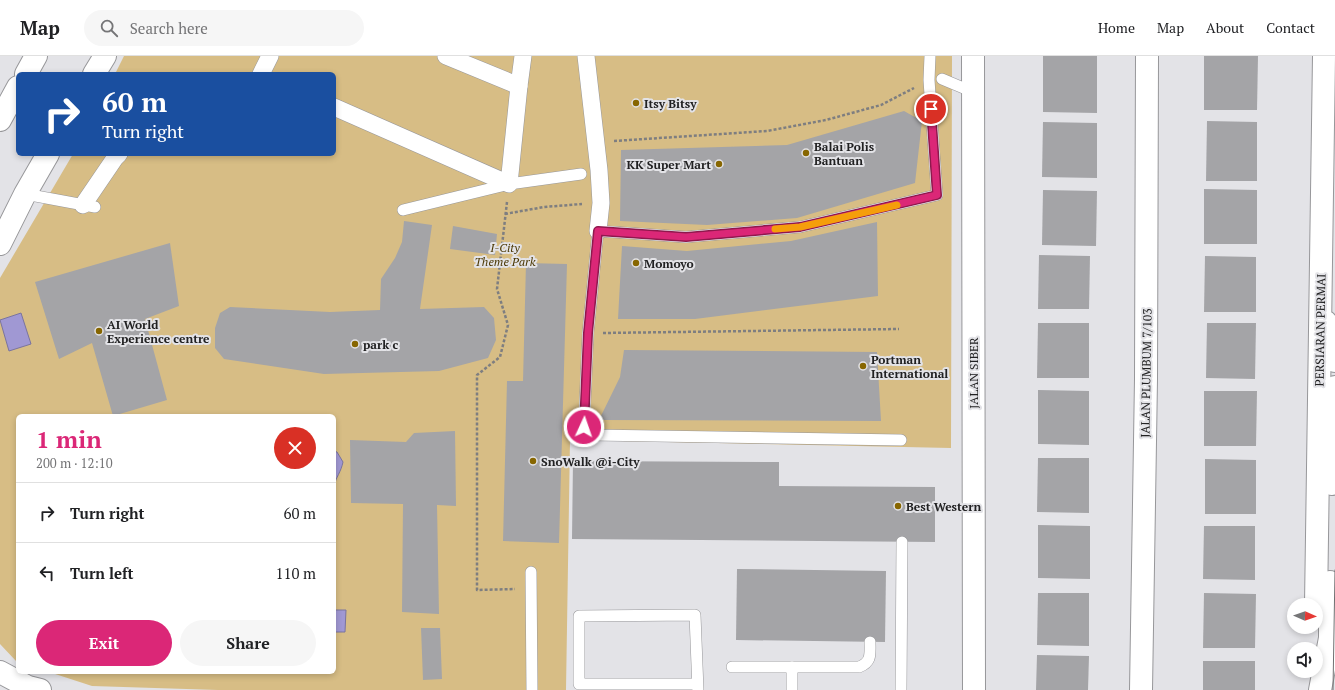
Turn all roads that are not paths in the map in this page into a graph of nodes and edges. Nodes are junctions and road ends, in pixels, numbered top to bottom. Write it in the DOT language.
graph roads {
  1 [pos="36,56"];
  2 [pos="105,56"];
  3 [pos="270,56"];
  4 [pos="446,56"];
  5 [pos="523,56"];
  6 [pos="586,56"];
  7 [pos="930,56"];
  8 [pos="973,56"];
  9 [pos="1147,56"];
  10 [pos="1324,56"];
  11 [pos="27,72"];
  12 [pos="95,72"];
  13 [pos="262,72"];
  14 [pos="942,79"];
  15 [pos="519,86"];
  16 [pos="16,91"];
  17 [pos="973,92"];
  18 [pos="336,108"];
  19 [pos="0,120"];
  20 [pos="47,156"];
  21 [pos="117,156"];
  22 [pos="581,174"];
  23 [pos="508,184"];
  24 [pos="25,194"];
  25 [pos="89,206"];
  26 [pos="403,210"];
  27 [pos="598,231"];
  28 [pos="0,244"];
  29 [pos="1320,309"];
  30 [pos="1335,361"];
  31 [pos="1335,387"];
  32 [pos="901,440"];
  33 [pos="902,542"];
  34 [pos="531,572"];
  35 [pos="1316,598"];
  36 [pos="870,642"];
  37 [pos="732,666"];
  38 [pos="792,667"];
  39 [pos="0,672"];
  40 [pos="1308,678"];
  41 [pos="1314,678"];
  42 [pos="697,687"];
  43 [pos="40,690"];
  44 [pos="532,690"];
  45 [pos="792,690"];
  46 [pos="901,690"];
  47 [pos="974,690"];
  48 [pos="1140,690"];
  49 [pos="1306,690"];
  50 [pos="1314,690"];
  51 [pos="1320,690"];
  1 -- 11 [label="street"];
  2 -- 12 [label="street"];
  3 -- 13 [label="street"];
  4 -- 15 [label="street"];
  5 -- 15 [label="street"];
  6 -- 27 [label="street"];
  7 -- 27 [label="lane"];
  8 -- 17 [label="street, JALAN SIBER"];
  9 -- 48 [label="street, JALAN PLUMBUM 7/103"];
  10 -- 29 [label="street, PERSIARAN PERMAI"];
  14 -- 17 [label="lane"];
  15 -- 23 [label="street"];
  16 -- 19 [label="street"];
  17 -- 47 [label="street, JALAN SIBER"];
  18 -- 23 [label="street"];
  20 -- 24 [label="street"];
  21 -- 25 [label="street"];
  22 -- 23 [label="lane"];
  23 -- 26 [label="lane"];
  24 -- 25 [label="lane"];
  24 -- 28 [label="street"];
  27 -- 32 [label="lane"];
  29 -- 30 [label="street"];
  29 -- 35 [label="street, PERSIARAN PERMAI"];
  31 -- 51 [label="street"];
  33 -- 46 [label="lane"];
  34 -- 44 [label="lane"];
  36 -- 38 [label="lane"];
  37 -- 38 [label="lane"];
  38 -- 45 [label="lane"];
  39 -- 43 [label="street"];
  40 -- 49 [label="street"];
  41 -- 50 [label="street"];
  42 -- 42 [label="lane"];
}
